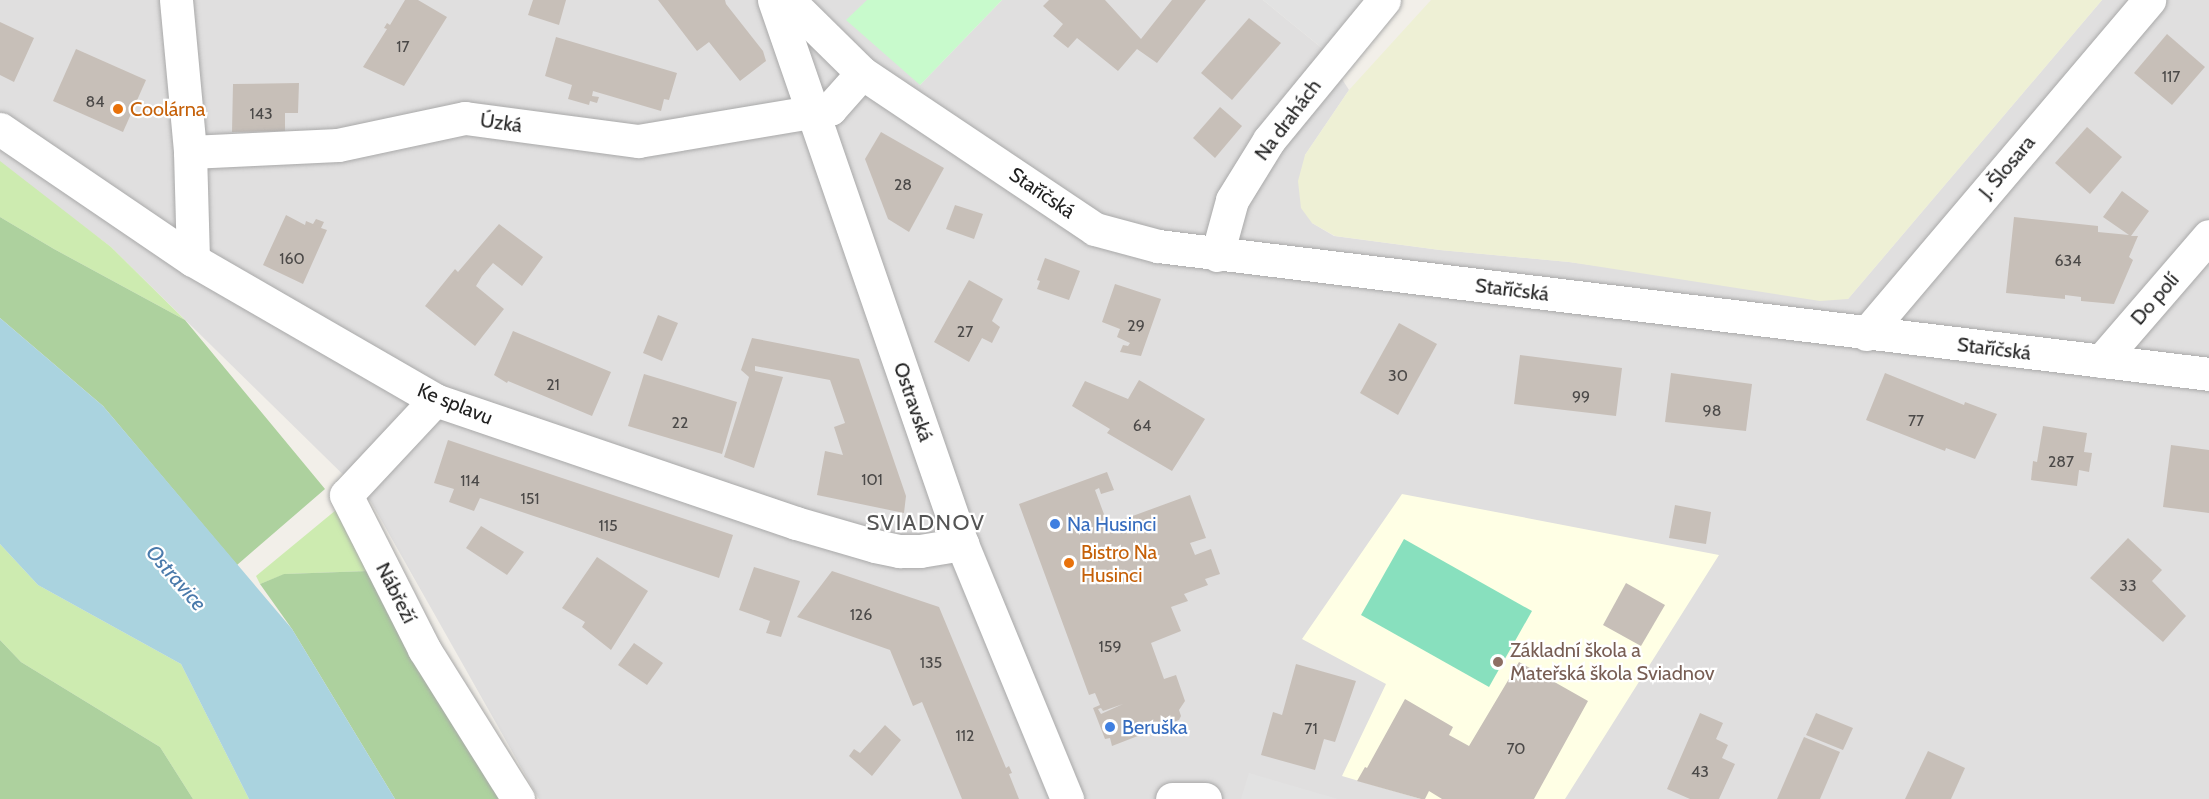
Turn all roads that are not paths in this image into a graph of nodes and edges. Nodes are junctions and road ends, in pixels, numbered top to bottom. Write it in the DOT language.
graph roads {
  1 [pos="176,0"];
  2 [pos="774,0"];
  3 [pos="788,0"];
  4 [pos="1384,0"];
  5 [pos="2149,0"];
  6 [pos="862,74"];
  7 [pos="812,112"];
  8 [pos="0,129"];
  9 [pos="190,152"];
  10 [pos="2209,236"];
  11 [pos="1217,255"];
  12 [pos="193,260"];
  13 [pos="1866,333"];
  14 [pos="2101,361"];
  15 [pos="2209,374"];
  16 [pos="435,400"];
  17 [pos="963,544"];
  18 [pos="519,799"];
  19 [pos="1067,799"];
  20 [pos="1172,799"];
  21 [pos="1205,799"];
  1 -- 9 [label="street"];
  2 -- 7 [label="street, Ostravská"];
  3 -- 6 [label="street, Staříčská"];
  4 -- 11 [label="street, Na drahách"];
  5 -- 13 [label="street, J. Šlosara"];
  6 -- 7 [label="street"];
  6 -- 11 [label="street, Staříčská"];
  7 -- 9 [label="street, Úzká"];
  7 -- 17 [label="street, Ostravská"];
  8 -- 12 [label="street, Ke splavu"];
  9 -- 12 [label="street"];
  10 -- 14 [label="street, Do polí"];
  11 -- 13 [label="street, Staříčská"];
  12 -- 16 [label="street, Ke splavu"];
  13 -- 14 [label="street, Staříčská"];
  14 -- 15 [label="street, Staříčská"];
  16 -- 17 [label="street, Ke splavu"];
  16 -- 18 [label="street, Nábřeží"];
  17 -- 19 [label="street, Ostravská"];
  20 -- 21 [label="street"];
}
